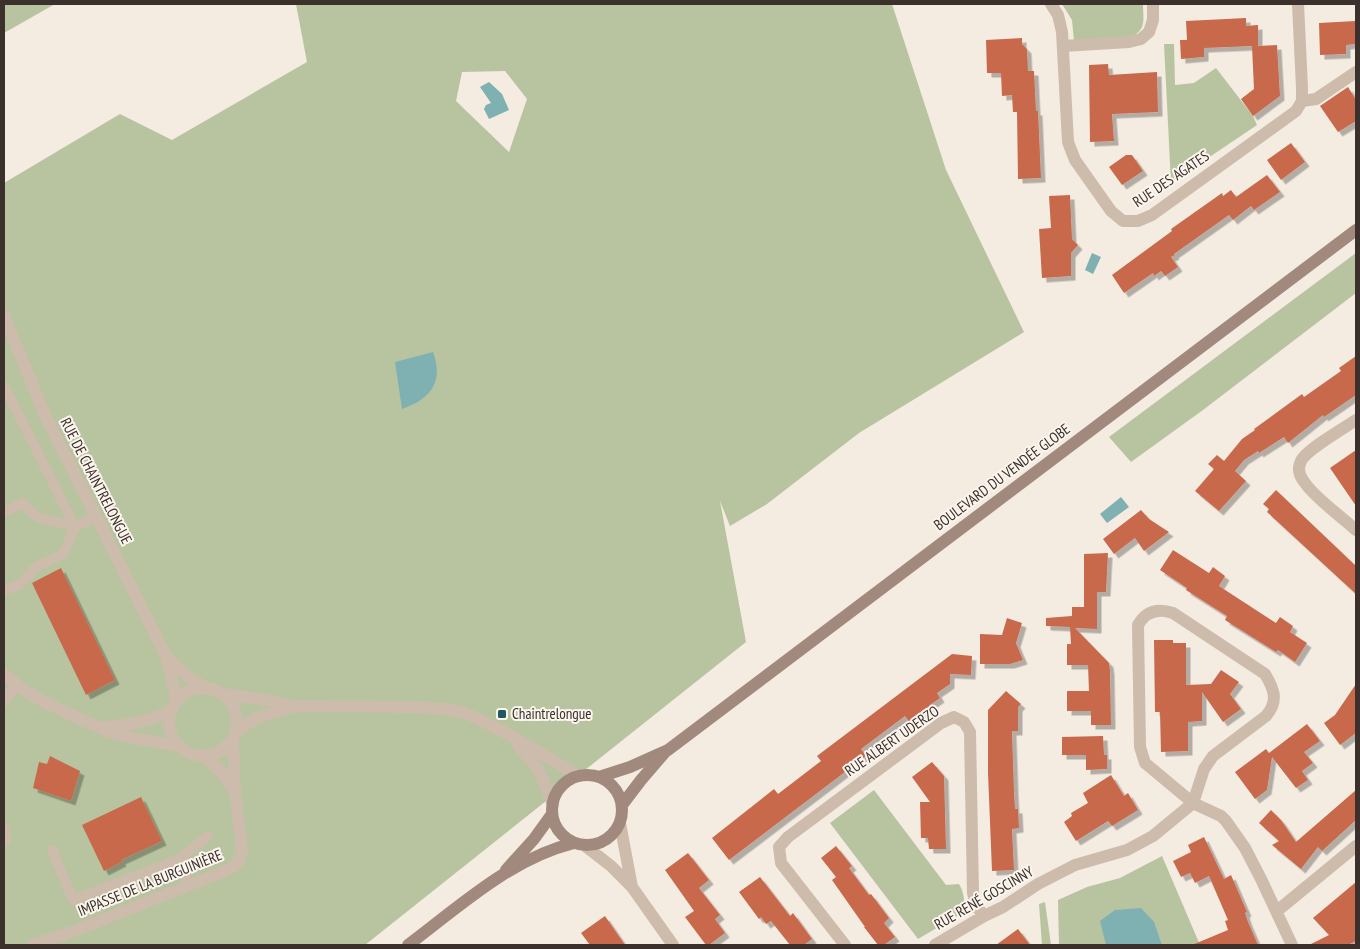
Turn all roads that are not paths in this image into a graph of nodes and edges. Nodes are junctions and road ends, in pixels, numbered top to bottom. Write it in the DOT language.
graph roads {
  1 [pos="1051,4"];
  2 [pos="1153,4"];
  3 [pos="1298,4"];
  4 [pos="1062,46"];
  5 [pos="1356,72"];
  6 [pos="1302,101"];
  7 [pos="1356,230"];
  8 [pos="4,316"];
  9 [pos="4,386"];
  10 [pos="1356,420"];
  11 [pos="4,512"];
  12 [pos="95,517"];
  13 [pos="74,527"];
  14 [pos="1356,530"];
  15 [pos="4,591"];
  16 [pos="166,656"];
  17 [pos="4,674"];
  18 [pos="16,685"];
  19 [pos="208,689"];
  20 [pos="222,694"];
  21 [pos="4,702"];
  22 [pos="175,705"];
  23 [pos="294,706"];
  24 [pos="100,728"];
  25 [pos="235,735"];
  26 [pos="510,735"];
  27 [pos="180,747"];
  28 [pos="668,750"];
  29 [pos="204,756"];
  30 [pos="579,776"];
  31 [pos="599,777"];
  32 [pos="234,791"];
  33 [pos="1193,803"];
  34 [pos="622,805"];
  35 [pos="552,809"];
  36 [pos="620,823"];
  37 [pos="4,827"];
  38 [pos="208,836"];
  39 [pos="4,842"];
  40 [pos="579,844"];
  41 [pos="1356,846"];
  42 [pos="52,850"];
  43 [pos="178,860"];
  44 [pos="503,873"];
  45 [pos="189,885"];
  46 [pos="632,887"];
  47 [pos="1276,911"];
  48 [pos="984,916"];
  49 [pos="32,945"];
  50 [pos="408,945"];
  51 [pos="673,945"];
  52 [pos="845,945"];
  53 [pos="935,945"];
  54 [pos="1292,945"];
  1 -- 4 [label="street, RUE DES AGATES"];
  2 -- 4 [label="street"];
  3 -- 6 [label="street"];
  4 -- 6 [label="street, RUE DES AGATES"];
  5 -- 6 [label="street, RUE DES AGATES"];
  7 -- 28 [label="main road, BOULEVARD DU VENDÉE GLOBE"];
  8 -- 12 [label="street, RUE DE CHAINTRELONGUE"];
  9 -- 13 [label="lane"];
  10 -- 14 [label="street"];
  11 -- 13 [label="lane"];
  12 -- 13 [label="lane"];
  12 -- 16 [label="street, RUE DE CHAINTRELONGUE"];
  13 -- 15 [label="lane"];
  16 -- 19 [label="street, RUE DE CHAINTRELONGUE"];
  16 -- 22 [label="street, RUE DE CHAINTRELONGUE"];
  17 -- 18 [label="street"];
  18 -- 21 [label="street"];
  18 -- 24 [label="street"];
  19 -- 20 [label="street"];
  19 -- 22 [label="street"];
  20 -- 23 [label="street"];
  20 -- 25 [label="street"];
  22 -- 24 [label="street"];
  22 -- 27 [label="street"];
  23 -- 25 [label="street"];
  23 -- 26 [label="street"];
  24 -- 27 [label="street"];
  25 -- 29 [label="street"];
  25 -- 32 [label="street"];
  26 -- 30 [label="street"];
  26 -- 35 [label="street"];
  27 -- 29 [label="street"];
  28 -- 31 [label="main road, BOULEVARD DU VENDÉE GLOBE"];
  28 -- 34 [label="main road, BOULEVARD DU VENDÉE GLOBE"];
  29 -- 32 [label="street"];
  30 -- 31 [label="main road"];
  30 -- 35 [label="main road"];
  31 -- 34 [label="main road"];
  32 -- 45 [label="street, IMPASSE DE LA BURGUINIÈRE"];
  33 -- 33 [label="street"];
  33 -- 47 [label="street"];
  33 -- 48 [label="street, RUE RENÉ GOSCINNY"];
  34 -- 36 [label="main road"];
  35 -- 40 [label="main road"];
  35 -- 44 [label="main road"];
  36 -- 40 [label="main road"];
  36 -- 46 [label="street"];
  37 -- 39 [label="lane"];
  38 -- 43 [label="lane"];
  40 -- 44 [label="main road"];
  40 -- 46 [label="street"];
  41 -- 47 [label="street"];
  42 -- 43 [label="lane"];
  43 -- 45 [label="lane"];
  44 -- 50 [label="main road"];
  45 -- 49 [label="street, IMPASSE DE LA BURGUINIÈRE"];
  46 -- 51 [label="street"];
  47 -- 54 [label="street"];
  48 -- 52 [label="street, RUE ALBERT UDERZO"];
  48 -- 53 [label="street, RUE RENÉ GOSCINNY"];
}
